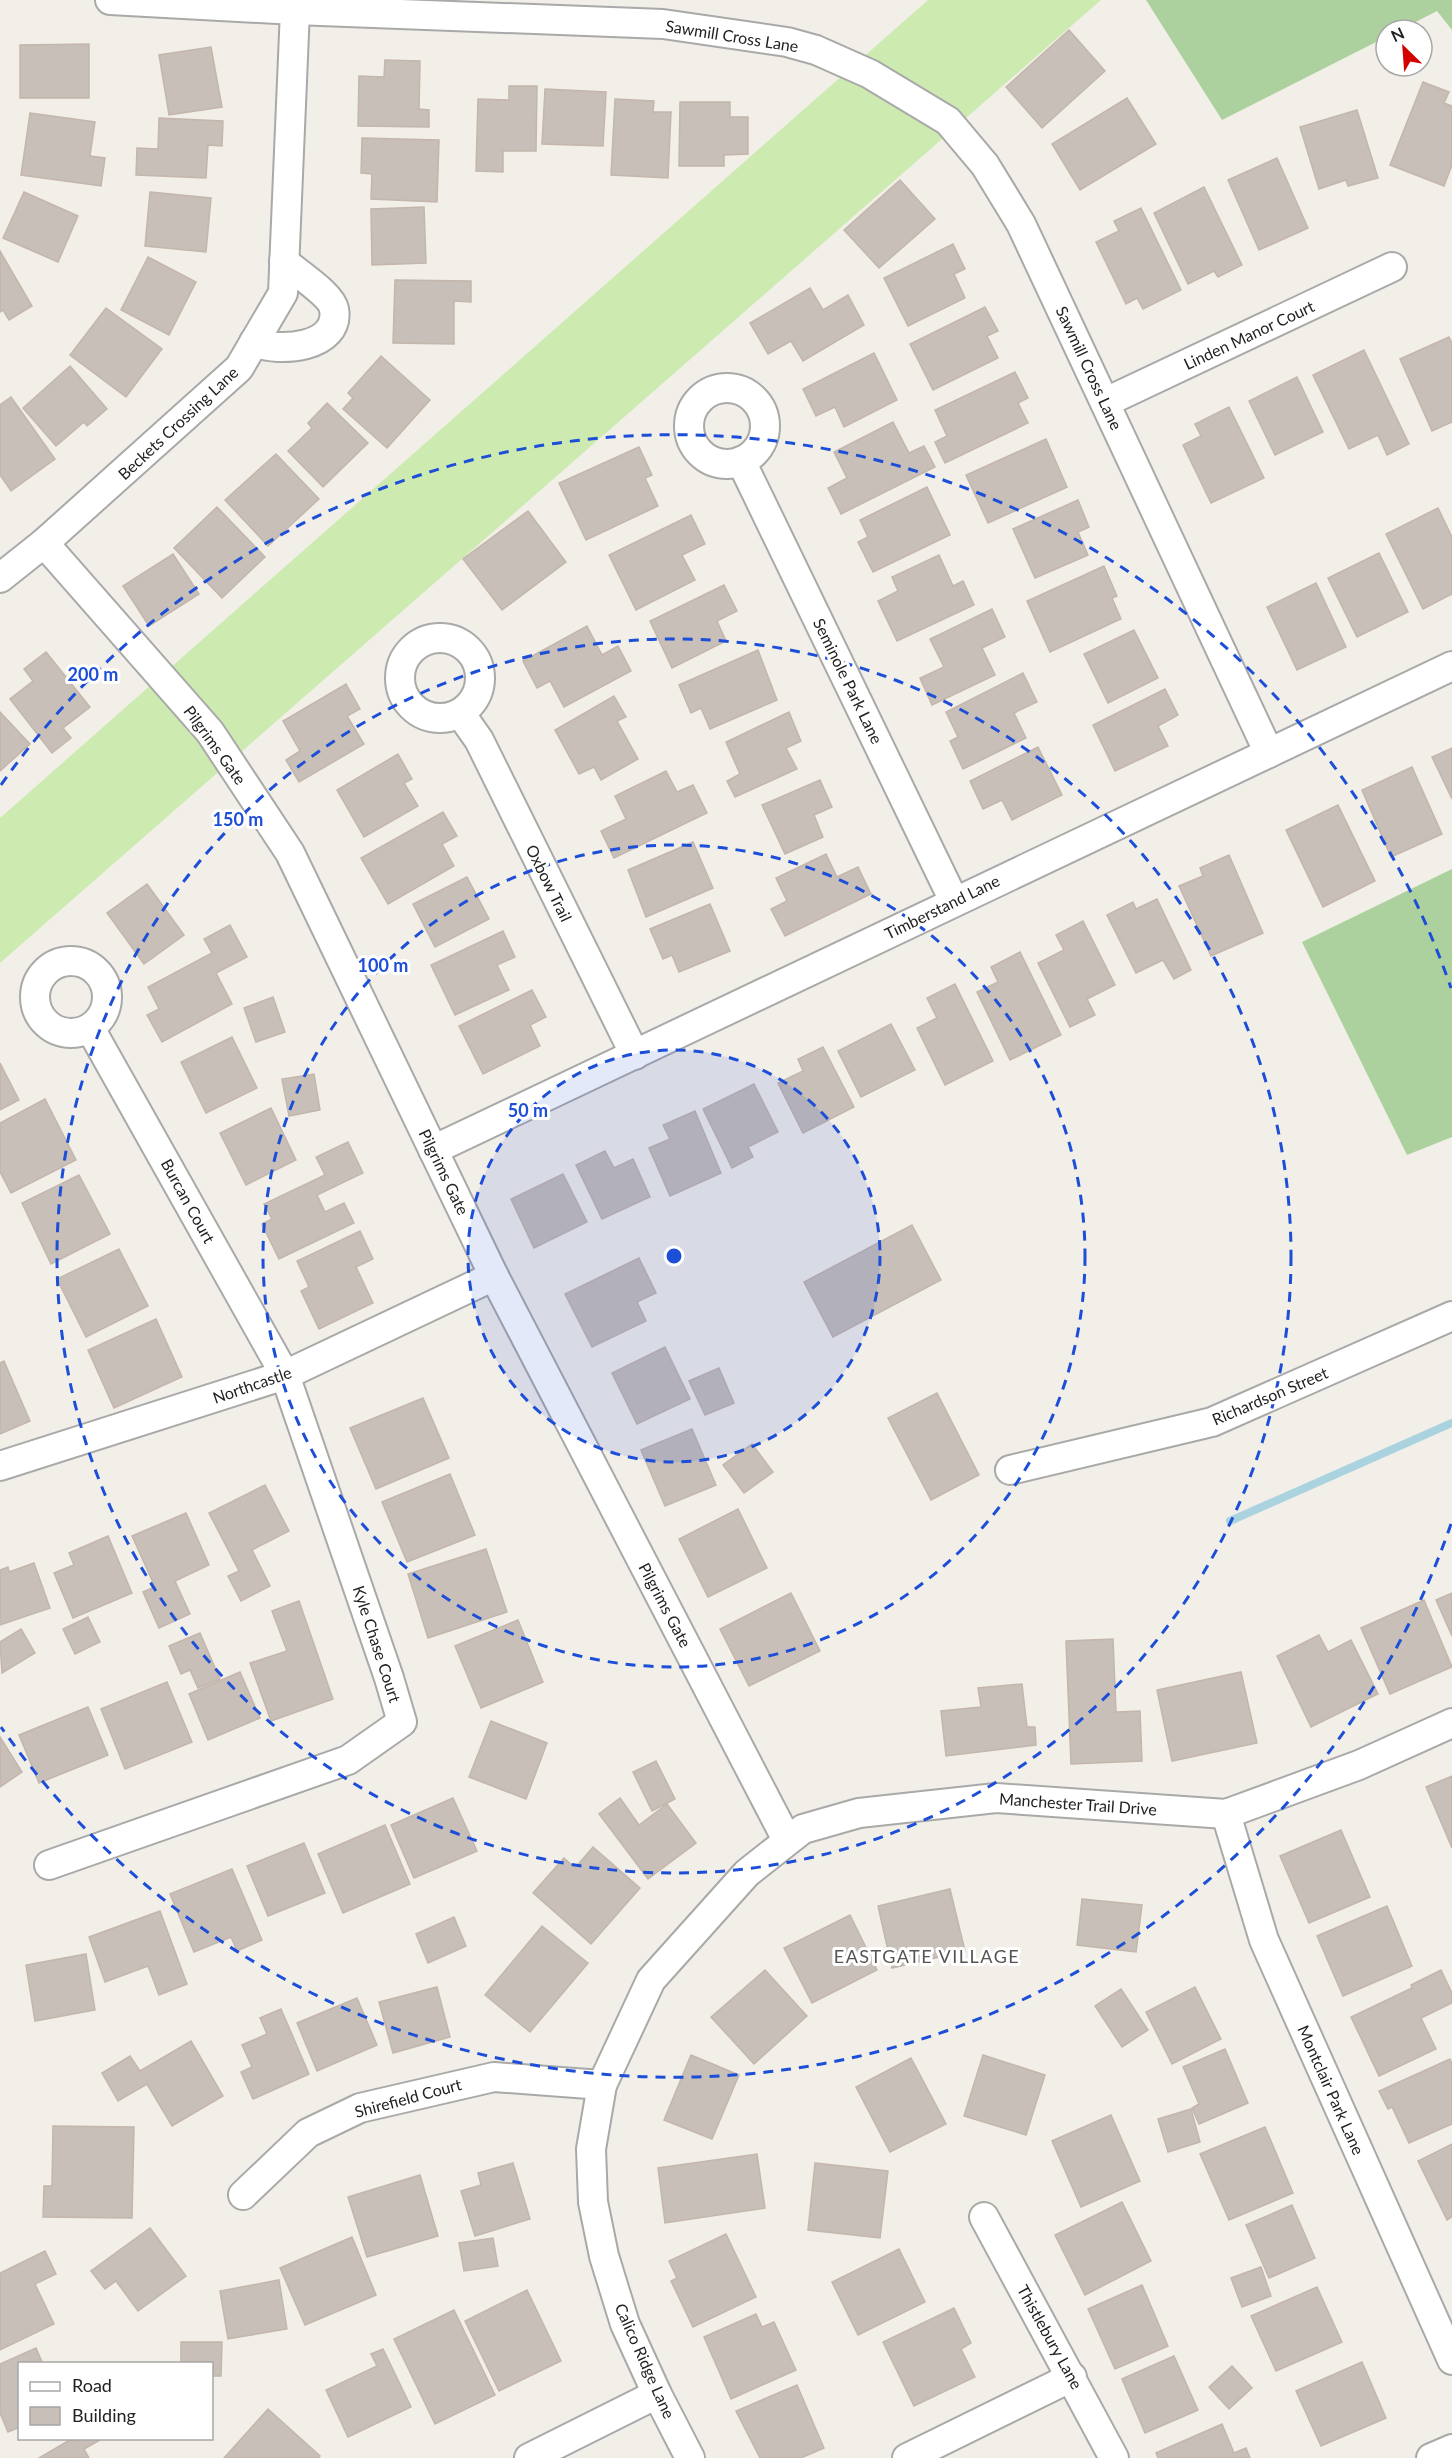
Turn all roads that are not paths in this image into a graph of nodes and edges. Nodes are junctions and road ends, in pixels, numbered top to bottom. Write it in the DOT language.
graph roads {
  1 [pos="110,0"];
  2 [pos="295,10"];
  3 [pos="284,261"];
  4 [pos="1392,267"];
  5 [pos="254,342"];
  6 [pos="1106,402"];
  7 [pos="741,461"];
  8 [pos="44,543"];
  9 [pos="0,578"];
  10 [pos="1452,666"];
  11 [pos="460,713"];
  12 [pos="1269,753"];
  13 [pos="954,901"];
  14 [pos="90,1028"];
  15 [pos="635,1055"];
  16 [pos="433,1150"];
  17 [pos="494,1276"];
  18 [pos="1452,1316"];
  19 [pos="285,1375"];
  20 [pos="0,1466"];
  21 [pos="1010,1470"];
  22 [pos="1452,1723"];
  23 [pos="1226,1814"];
  24 [pos="788,1840"];
  25 [pos="49,1865"];
  26 [pos="602,2085"];
  27 [pos="243,2195"];
  28 [pos="984,2217"];
  29 [pos="1452,2360"];
  30 [pos="1072,2377"];
  31 [pos="657,2394"];
  32 [pos="1452,2449"];
  33 [pos="529,2458"];
  34 [pos="690,2458"];
  35 [pos="907,2458"];
  36 [pos="1114,2458"];
  37 [pos="1431,2458"];
  1 -- 2 [label="street, Sawmill Cross Lane"];
  2 -- 3 [label="street, Beckets Crossing Lane"];
  2 -- 6 [label="street, Sawmill Cross Lane"];
  3 -- 5 [label="street, Beckets Crossing Lane"];
  3 -- 5 [label="street"];
  4 -- 6 [label="street, Linden Manor Court"];
  5 -- 8 [label="street, Beckets Crossing Lane"];
  6 -- 12 [label="street, Sawmill Cross Lane"];
  7 -- 13 [label="street, Seminole Park Lane"];
  8 -- 9 [label="street, Beckets Crossing Lane"];
  8 -- 16 [label="street, Pilgrims Gate"];
  10 -- 12 [label="street, Timberstand Lane"];
  11 -- 15 [label="street, Oxbow Trail"];
  12 -- 13 [label="street, Timberstand Lane"];
  13 -- 15 [label="street, Timberstand Lane"];
  14 -- 19 [label="street, Burcan Court"];
  15 -- 16 [label="street, Timberstand Lane"];
  16 -- 17 [label="street, Pilgrims Gate"];
  17 -- 19 [label="street, Northcastle"];
  17 -- 24 [label="street, Pilgrims Gate"];
  18 -- 21 [label="street, Richardson Street"];
  19 -- 20 [label="street, Northcastle"];
  19 -- 25 [label="street, Kyle Chase Court"];
  22 -- 23 [label="street, Manchester Trail Drive"];
  23 -- 24 [label="street, Manchester Trail Drive"];
  23 -- 29 [label="street, Montclair Park Lane"];
  24 -- 26 [label="street, Manchester Trail Drive"];
  26 -- 27 [label="street, Shirefield Court"];
  26 -- 31 [label="street, Calico Ridge Lane"];
  28 -- 30 [label="street, Thistlebury Lane"];
  30 -- 35 [label="street"];
  30 -- 36 [label="street, Thistlebury Lane"];
  31 -- 33 [label="street"];
  31 -- 34 [label="street, Calico Ridge Lane"];
  32 -- 37 [label="street"];
}
